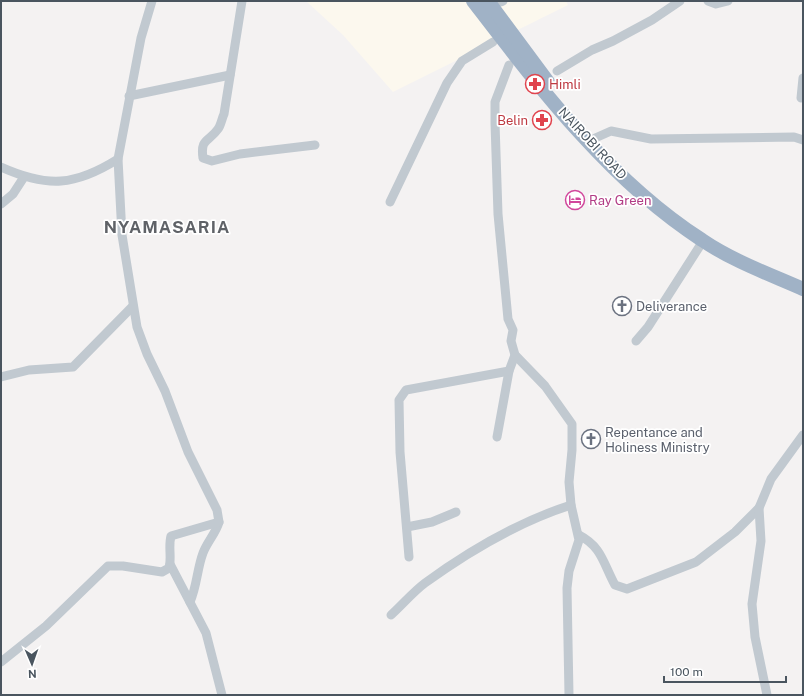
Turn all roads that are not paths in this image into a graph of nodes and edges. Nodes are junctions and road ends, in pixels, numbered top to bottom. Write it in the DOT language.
graph roads {
  1 [pos="152,1"];
  2 [pos="242,1"];
  3 [pos="473,1"];
  4 [pos="497,1"];
  5 [pos="680,1"];
  6 [pos="708,1"];
  7 [pos="728,1"];
  8 [pos="493,42"];
  9 [pos="509,65"];
  10 [pos="557,71"];
  11 [pos="230,75"];
  12 [pos="803,78"];
  13 [pos="129,96"];
  14 [pos="801,98"];
  15 [pos="593,139"];
  16 [pos="803,140"];
  17 [pos="316,145"];
  18 [pos="118,159"];
  19 [pos="1,167"];
  20 [pos="24,177"];
  21 [pos="390,202"];
  22 [pos="1,204"];
  23 [pos="703,241"];
  24 [pos="803,281"];
  25 [pos="803,288"];
  26 [pos="134,306"];
  27 [pos="636,342"];
  28 [pos="515,354"];
  29 [pos="509,371"];
  30 [pos="1,377"];
  31 [pos="803,435"];
  32 [pos="497,437"];
  33 [pos="571,505"];
  34 [pos="759,508"];
  35 [pos="456,512"];
  36 [pos="219,522"];
  37 [pos="407,527"];
  38 [pos="579,535"];
  39 [pos="409,557"];
  40 [pos="170,564"];
  41 [pos="190,602"];
  42 [pos="391,615"];
  43 [pos="1,662"];
  44 [pos="222,695"];
  45 [pos="569,695"];
  46 [pos="767,695"];
  1 -- 13 [label="street"];
  2 -- 11 [label="street"];
  3 -- 23 [label="highway, NAIROBI ROAD"];
  4 -- 15 [label="highway, NAIROBI ROAD"];
  5 -- 10 [label="street"];
  6 -- 7 [label="street"];
  8 -- 21 [label="street"];
  9 -- 28 [label="street"];
  11 -- 13 [label="street"];
  11 -- 17 [label="street"];
  12 -- 14 [label="street"];
  13 -- 18 [label="street"];
  15 -- 16 [label="street"];
  15 -- 24 [label="highway, NAIROBI ROAD"];
  18 -- 20 [label="street"];
  18 -- 26 [label="street"];
  19 -- 20 [label="street"];
  20 -- 22 [label="street"];
  23 -- 25 [label="highway, NAIROBI ROAD"];
  23 -- 27 [label="street"];
  26 -- 30 [label="street"];
  26 -- 36 [label="street"];
  28 -- 29 [label="street"];
  28 -- 33 [label="street"];
  29 -- 32 [label="street"];
  29 -- 37 [label="street"];
  31 -- 34 [label="street"];
  33 -- 38 [label="street"];
  33 -- 42 [label="street"];
  34 -- 38 [label="street"];
  34 -- 46 [label="street"];
  35 -- 37 [label="street"];
  36 -- 40 [label="street"];
  36 -- 41 [label="street"];
  37 -- 39 [label="street"];
  38 -- 45 [label="street"];
  40 -- 41 [label="street"];
  40 -- 43 [label="street"];
  41 -- 44 [label="street"];
}
